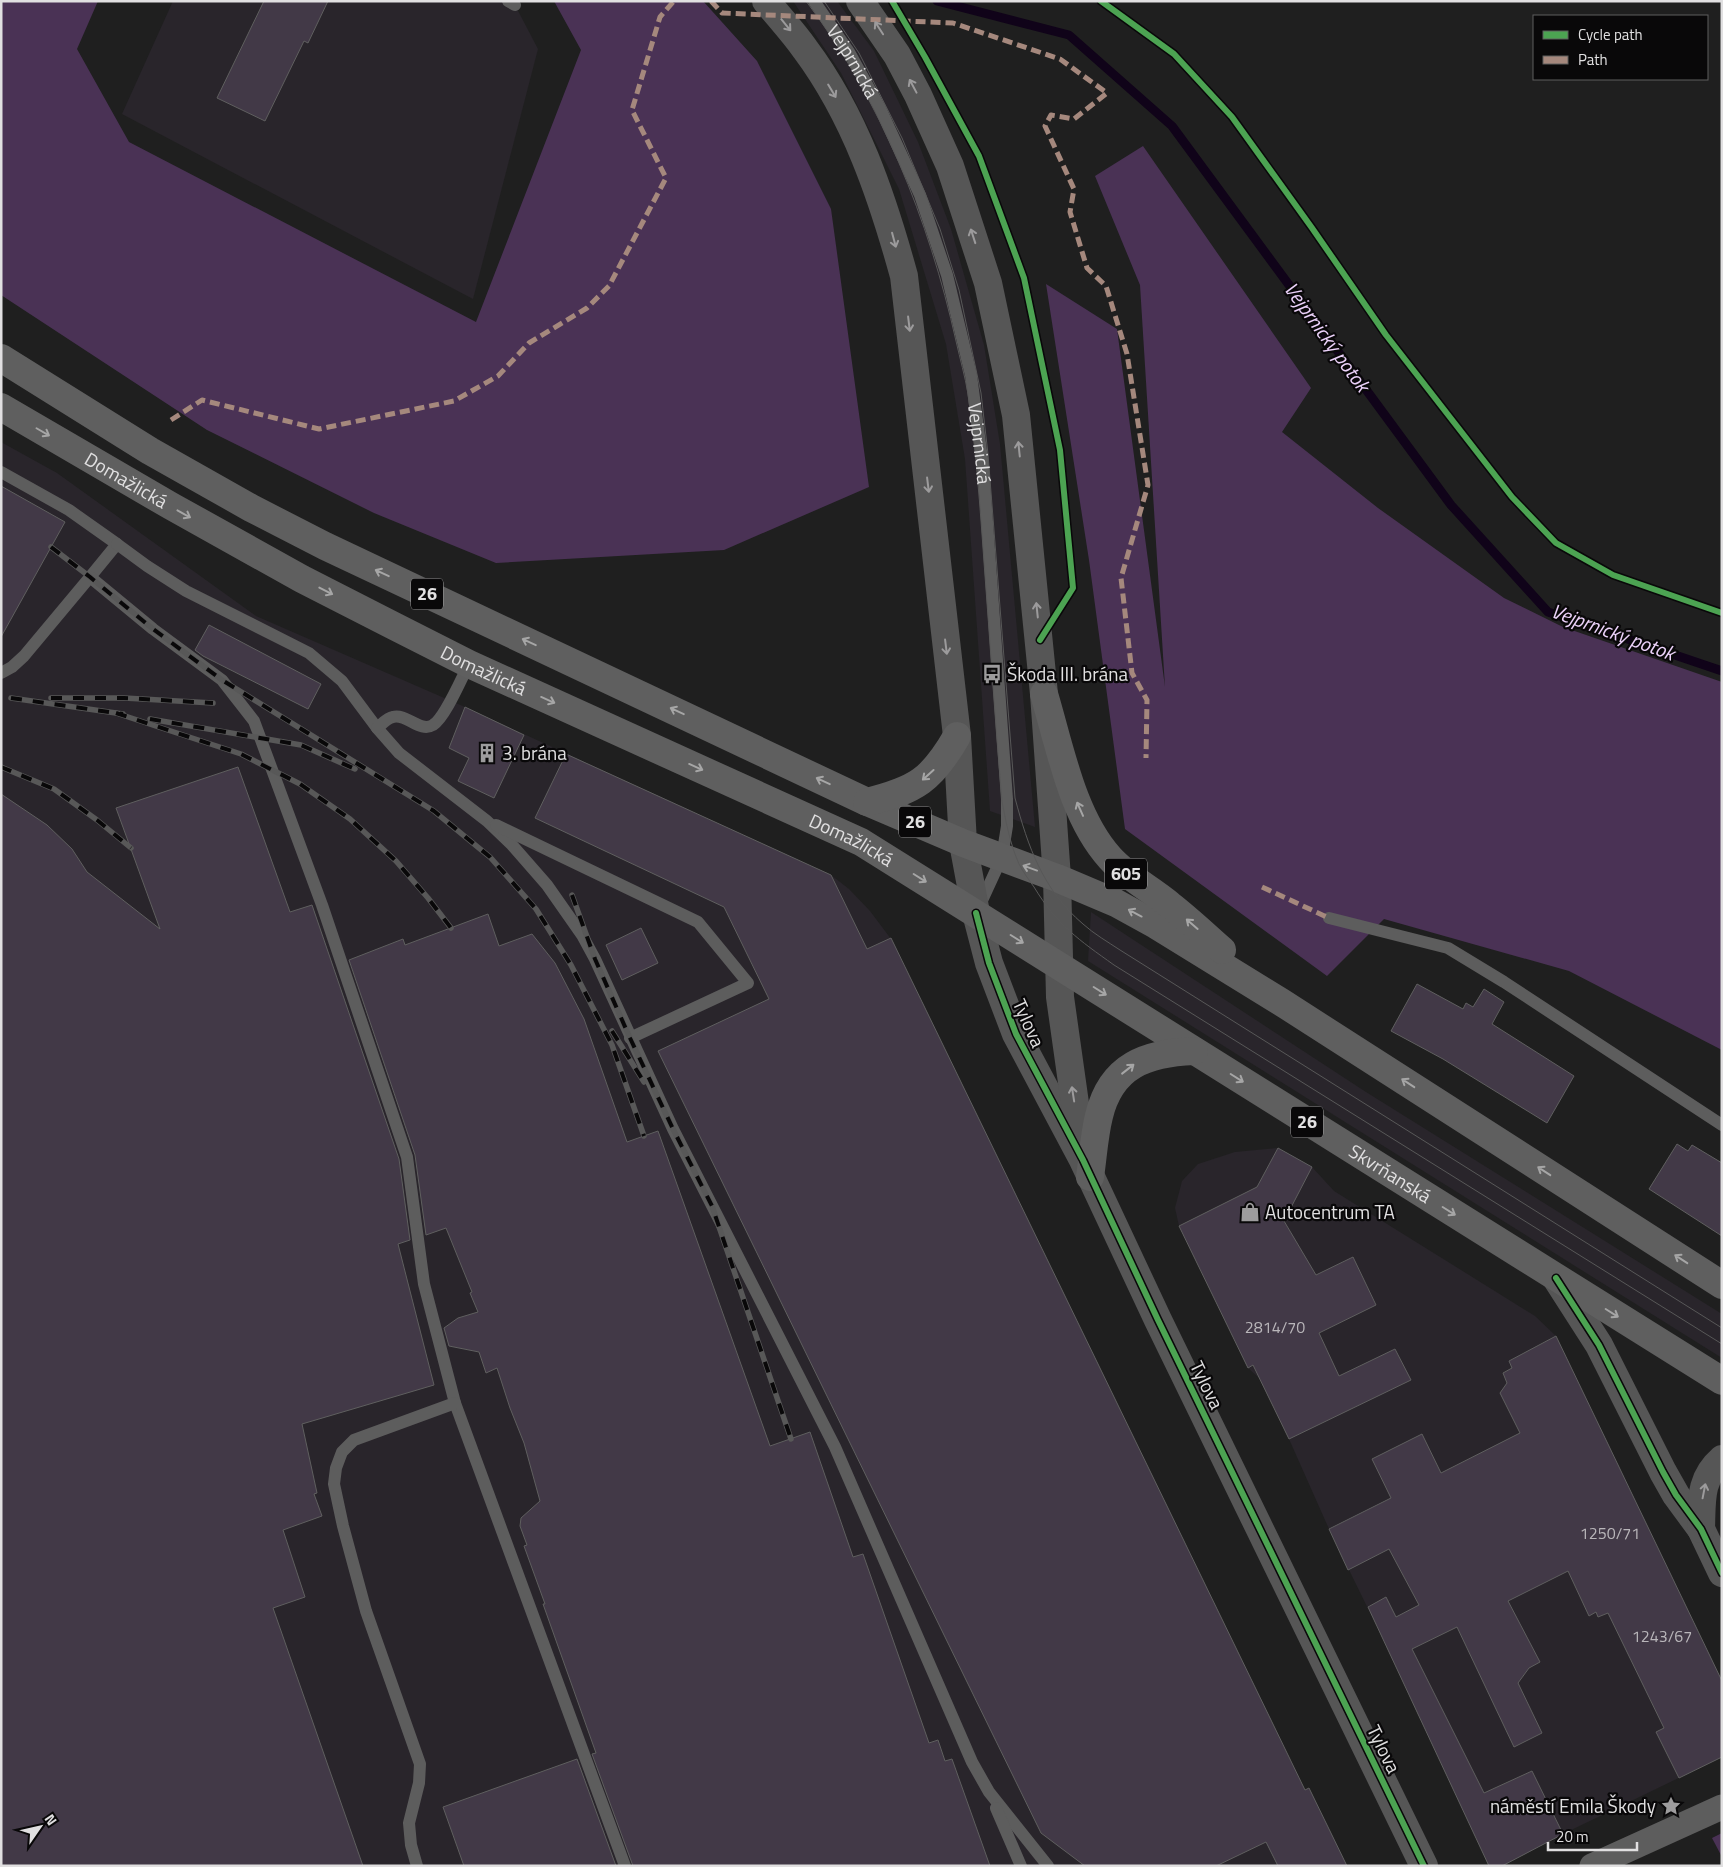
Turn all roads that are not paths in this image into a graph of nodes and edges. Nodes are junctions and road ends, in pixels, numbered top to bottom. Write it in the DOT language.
graph roads {
  1 [pos="766,1"];
  2 [pos="814,1"];
  3 [pos="860,1"];
  4 [pos="1,358"];
  5 [pos="1,407"];
  6 [pos="1,472"];
  7 [pos="118,544"];
  8 [pos="90,577"];
  9 [pos="469,664"];
  10 [pos="1,674"];
  11 [pos="1044,694"];
  12 [pos="377,728"];
  13 [pos="957,736"];
  14 [pos="867,802"];
  15 [pos="487,821"];
  16 [pos="963,843"];
  17 [pos="1002,858"];
  18 [pos="1057,878"];
  19 [pos="976,913"];
  20 [pos="1329,918"];
  21 [pos="1058,965"];
  22 [pos="1281,1002"];
  23 [pos="630,1038"];
  24 [pos="1194,1051"];
  25 [pos="1722,1125"];
  26 [pos="1087,1168"];
  27 [pos="1556,1278"];
  28 [pos="1722,1285"];
  29 [pos="1722,1381"];
  30 [pos="455,1403"];
  31 [pos="1722,1459"];
  32 [pos="1701,1529"];
  33 [pos="1722,1573"];
  34 [pos="989,1792"];
  35 [pos="1722,1807"];
  36 [pos="417,1866"];
  37 [pos="625,1866"];
  38 [pos="1021,1866"];
  39 [pos="1048,1866"];
  40 [pos="1424,1866"];
  41 [pos="1592,1866"];
  1 -- 13 [label="main road, Vejprnická, one-way"];
  2 -- 17 [label="lane, Vejprnická"];
  11 -- 3 [label="main road, Vejprnická, one-way"];
  14 -- 4 [label="main road, Domažlická / 26, one-way"];
  5 -- 9 [label="main road, Domažlická / 26, one-way"];
  6 -- 7 [label="lane"];
  7 -- 8 [label="lane"];
  7 -- 12 [label="lane"];
  8 -- 10 [label="lane"];
  8 -- 30 [label="lane"];
  9 -- 12 [label="lane"];
  9 -- 19 [label="main road, Domažlická / 26, one-way"];
  11 -- 18 [label="main road, Vejprnická"];
  22 -- 11 [label="main road, 605, one-way"];
  12 -- 15 [label="lane"];
  13 -- 14 [label="main road, one-way"];
  13 -- 16 [label="main road, Vejprnická"];
  14 -- 16 [label="main road, Domažlická / 26"];
  15 -- 23 [label="lane"];
  15 -- 23 [label="lane"];
  16 -- 17 [label="main road, 26"];
  16 -- 19 [label="main road, Tylova"];
  18 -- 17 [label="main road, 26, one-way"];
  17 -- 19 [label="lane, Vejprnická"];
  18 -- 21 [label="main road, Tylova"];
  22 -- 18 [label="main road, 26, one-way"];
  19 -- 21 [label="main road, 26, one-way"];
  19 -- 26 [label="main road, Tylova"];
  20 -- 25 [label="lane"];
  21 -- 24 [label="main road, Skvrňanská / 26, one-way"];
  26 -- 21 [label="main road, Tylova, one-way"];
  28 -- 22 [label="main road, 26, one-way"];
  23 -- 34 [label="lane"];
  26 -- 24 [label="main road, one-way"];
  24 -- 27 [label="main road, Skvrňanská / 26, one-way"];
  26 -- 40 [label="main road, Tylova"];
  27 -- 29 [label="main road, Skvrňanská / 26, one-way"];
  27 -- 32 [label="main road"];
  30 -- 36 [label="lane"];
  30 -- 37 [label="lane"];
  32 -- 31 [label="main road, one-way"];
  32 -- 33 [label="main road"];
  34 -- 38 [label="lane"];
  34 -- 39 [label="lane"];
  35 -- 41 [label="street"];
}
